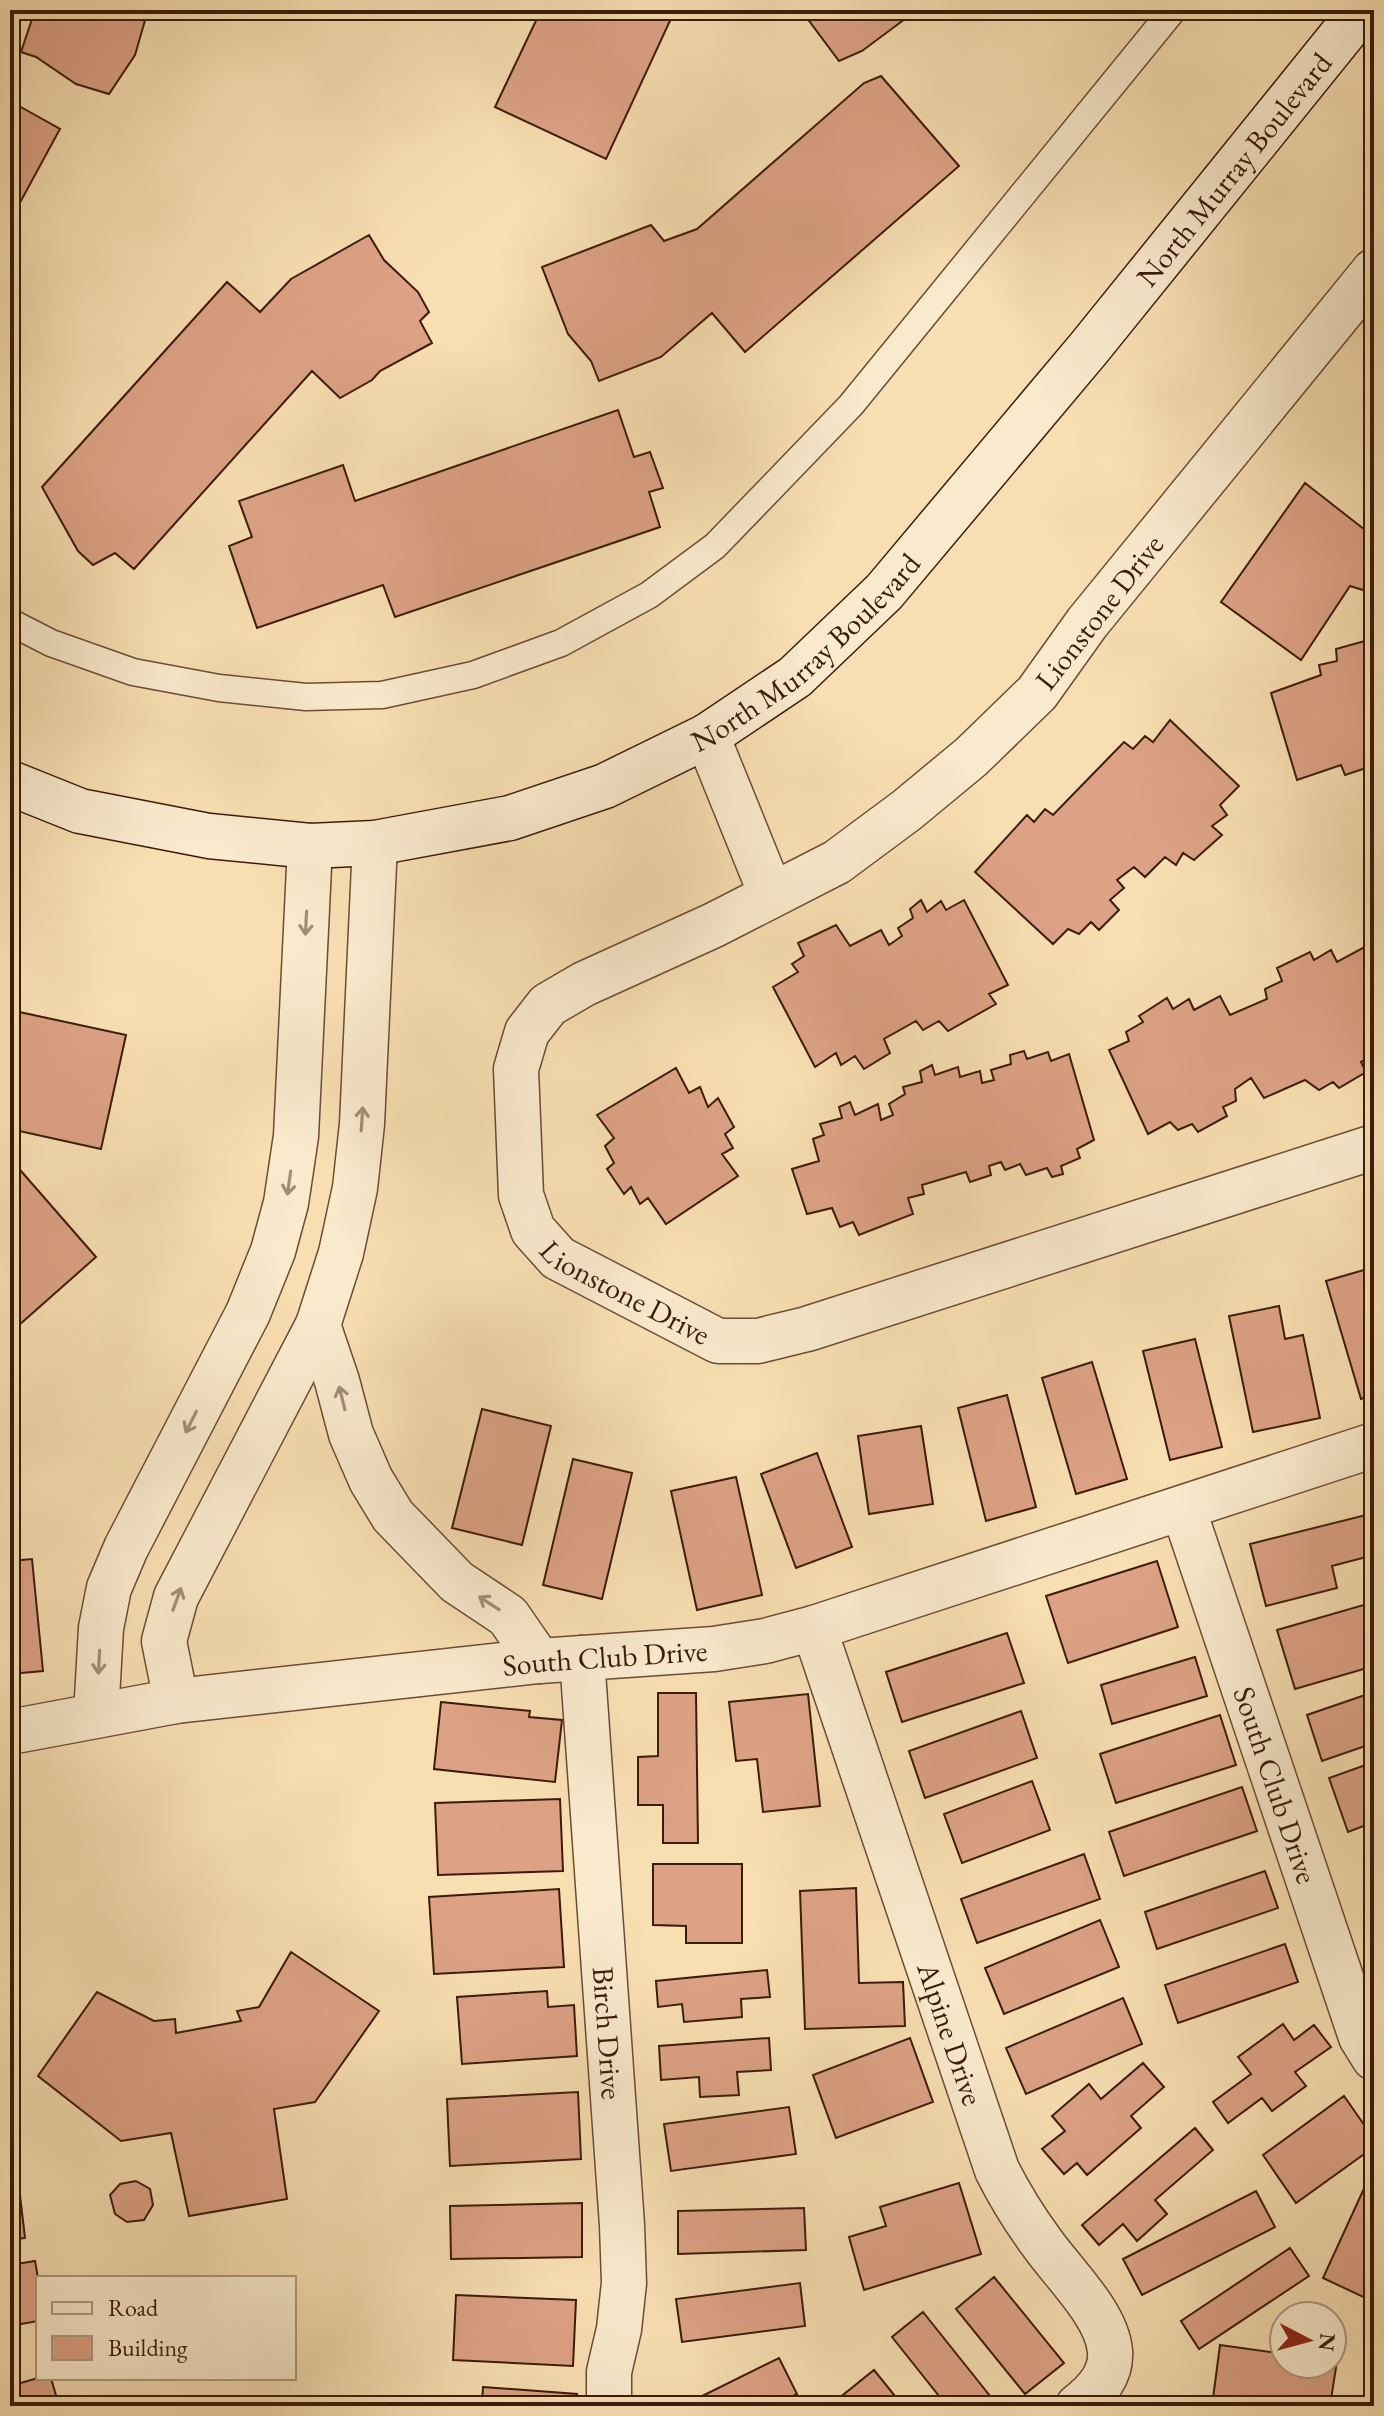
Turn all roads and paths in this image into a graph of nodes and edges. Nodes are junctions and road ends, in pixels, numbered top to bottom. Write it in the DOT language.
graph roads {
  1 [pos="1173,10"];
  2 [pos="1362,10"];
  3 [pos="1374,271"];
  4 [pos="10,622"];
  5 [pos="707,736"];
  6 [pos="10,783"];
  7 [pos="375,843"];
  8 [pos="310,846"];
  9 [pos="771,894"];
  10 [pos="1374,1147"];
  11 [pos="318,1325"];
  12 [pos="1374,1445"];
  13 [pos="1183,1508"];
  14 [pos="814,1628"];
  15 [pos="582,1658"];
  16 [pos="539,1661"];
  17 [pos="176,1701"];
  18 [pos="96,1715"];
  19 [pos="10,1732"];
  20 [pos="1374,2058"];
  21 [pos="609,2406"];
  22 [pos="1078,2406"];
  1 -- 4 [label="lane"];
  2 -- 5 [label="street, North Murray Boulevard"];
  3 -- 9 [label="street, Lionstone Drive"];
  5 -- 7 [label="street, North Murray Boulevard"];
  5 -- 9 [label="street"];
  6 -- 8 [label="street, North Murray Boulevard"];
  7 -- 8 [label="street, North Murray Boulevard"];
  11 -- 7 [label="street, one-way"];
  8 -- 18 [label="street, one-way"];
  9 -- 10 [label="street, Lionstone Drive"];
  16 -- 11 [label="street, one-way"];
  17 -- 11 [label="street, one-way"];
  12 -- 13 [label="street, South Club Drive"];
  13 -- 14 [label="street, South Club Drive"];
  13 -- 20 [label="street, South Club Drive"];
  14 -- 15 [label="street, South Club Drive"];
  14 -- 22 [label="street, Alpine Drive"];
  15 -- 16 [label="street, South Club Drive"];
  15 -- 21 [label="street, Birch Drive"];
  16 -- 17 [label="street, South Club Drive"];
  17 -- 18 [label="street, South Club Drive"];
  18 -- 19 [label="street, South Club Drive"];
}
